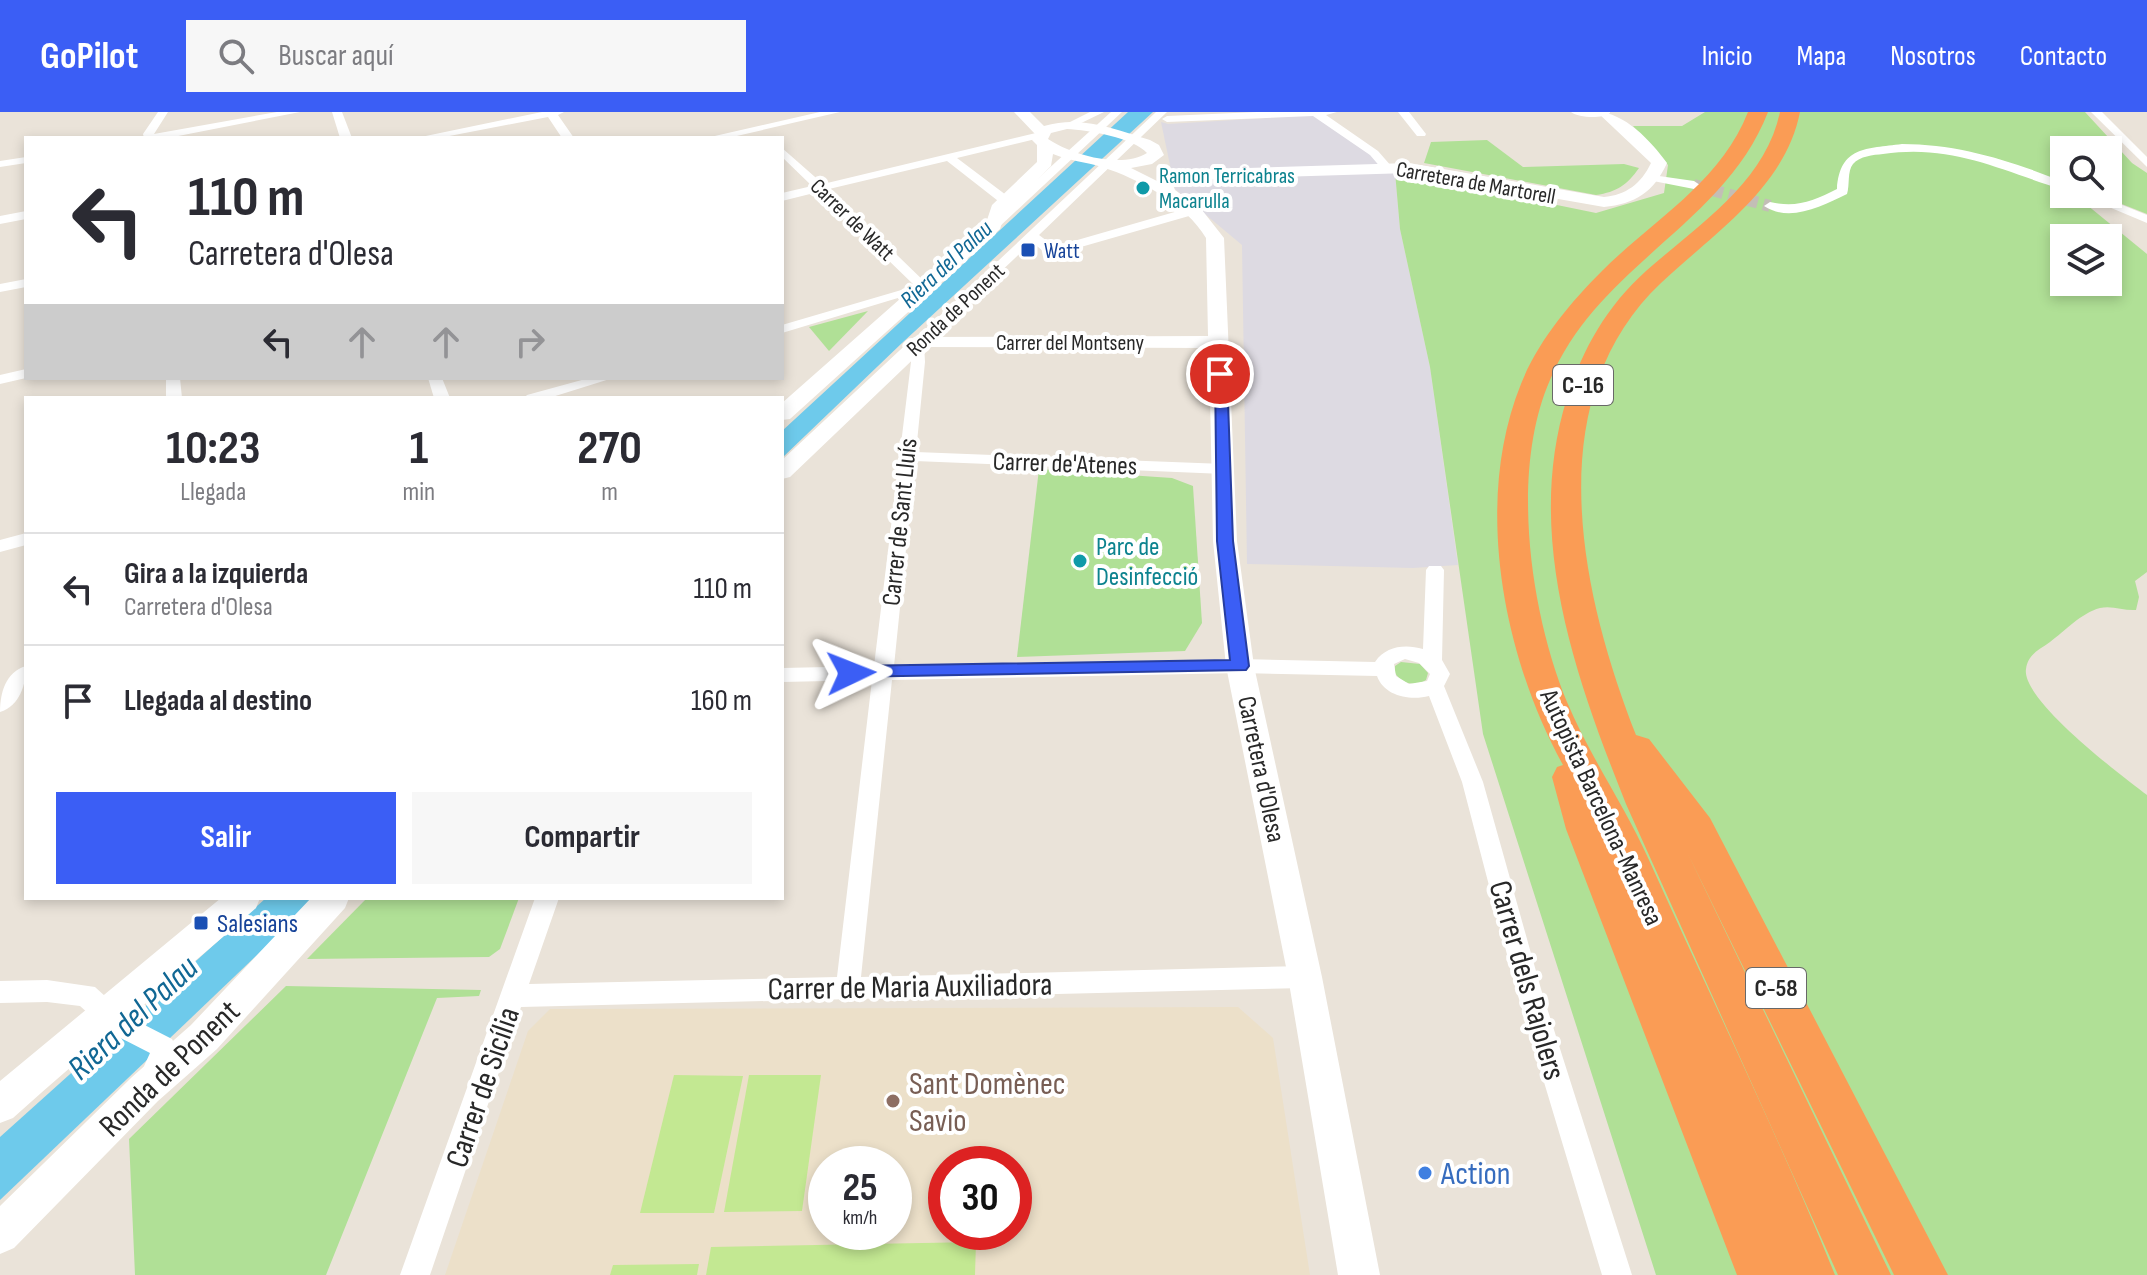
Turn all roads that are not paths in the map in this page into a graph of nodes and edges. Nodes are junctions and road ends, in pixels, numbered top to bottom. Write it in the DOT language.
graph roads {
  1 [pos="163,112"];
  2 [pos="295,112"];
  3 [pos="337,112"];
  4 [pos="835,112"];
  5 [pos="1099,112"];
  6 [pos="1117,112"];
  7 [pos="1315,112"];
  8 [pos="1332,112"];
  9 [pos="1403,112"];
  10 [pos="1576,112"];
  11 [pos="1758,112"];
  12 [pos="2096,112"];
  13 [pos="553,113"];
  14 [pos="1605,113"];
  15 [pos="1024,114"];
  16 [pos="1167,114"];
  17 [pos="1793,117"];
  18 [pos="747,118"];
  19 [pos="1069,124"];
  20 [pos="757,128"];
  21 [pos="1421,134"];
  22 [pos="150,136"];
  23 [pos="162,136"];
  24 [pos="345,136"];
  25 [pos="432,136"];
  26 [pos="567,136"];
  27 [pos="721,136"];
  28 [pos="766,136"];
  29 [pos="1043,139"];
  30 [pos="784,153"];
  31 [pos="950,158"];
  32 [pos="24,160"];
  33 [pos="1134,162"];
  34 [pos="0,164"];
  35 [pos="2147,164"];
  36 [pos="1386,167"];
  37 [pos="1192,174"];
  38 [pos="1652,178"];
  39 [pos="2050,181"];
  40 [pos="1694,185"];
  41 [pos="822,187"];
  42 [pos="1164,190"];
  43 [pos="784,196"];
  44 [pos="1006,201"];
  45 [pos="2119,208"];
  46 [pos="1192,211"];
  47 [pos="1778,212"];
  48 [pos="24,215"];
  49 [pos="2147,219"];
  50 [pos="0,220"];
  51 [pos="994,225"];
  52 [pos="1032,236"];
  53 [pos="24,283"];
  54 [pos="0,288"];
  55 [pos="924,288"];
  56 [pos="784,328"];
  57 [pos="919,342"];
  58 [pos="1219,342"];
  59 [pos="24,374"];
  60 [pos="0,380"];
  61 [pos="600,380"];
  62 [pos="562,394"];
  63 [pos="784,412"];
  64 [pos="907,456"];
  65 [pos="1224,469"];
  66 [pos="784,470"];
  67 [pos="24,540"];
  68 [pos="0,546"];
  69 [pos="1435,570"];
  70 [pos="1240,666"];
  71 [pos="1383,669"];
  72 [pos="883,672"];
  73 [pos="1433,674"];
  74 [pos="784,675"];
  75 [pos="17,683"];
  76 [pos="1549,699"];
  77 [pos="0,705"];
  78 [pos="1609,713"];
  79 [pos="242,900"];
  80 [pos="331,900"];
  81 [pos="546,900"];
  82 [pos="1305,977"];
  83 [pos="848,987"];
  84 [pos="0,992"];
  85 [pos="514,996"];
  86 [pos="112,1018"];
  87 [pos="145,1089"];
  88 [pos="0,1105"];
  89 [pos="0,1234"];
  90 [pos="415,1275"];
  91 [pos="1359,1275"];
  92 [pos="1617,1275"];
  93 [pos="1763,1275"];
  94 [pos="1809,1275"];
  95 [pos="1865,1275"];
  96 [pos="1922,1275"];
  1 -- 22 [label="street"];
  2 -- 23 [label="street"];
  3 -- 24 [label="street"];
  4 -- 20 [label="street"];
  5 -- 19 [label="street"];
  6 -- 51 [label="street, Ronda de Ponent"];
  7 -- 8 [label="street"];
  7 -- 16 [label="street"];
  7 -- 36 [label="street"];
  9 -- 21 [label="street"];
  10 -- 14 [label="street"];
  11 -- 76 [label="highway, Autopista Barcelona-Manresa / C-16"];
  12 -- 35 [label="street"];
  13 -- 25 [label="street"];
  13 -- 26 [label="street"];
  14 -- 38 [label="main road"];
  15 -- 19 [label="main road"];
  15 -- 29 [label="main road"];
  16 -- 33 [label="street"];
  16 -- 52 [label="street, Ronda de Ponent"];
  17 -- 78 [label="highway, Autopista Barcelona-Manresa / C-16"];
  18 -- 20 [label="street"];
  19 -- 29 [label="main road"];
  19 -- 33 [label="main road"];
  20 -- 27 [label="street"];
  20 -- 28 [label="street"];
  29 -- 31 [label="street"];
  29 -- 33 [label="main road"];
  29 -- 44 [label="main road, Ronda de Ponent"];
  30 -- 41 [label="street, Carrer de Watt"];
  31 -- 41 [label="street"];
  31 -- 44 [label="street"];
  32 -- 34 [label="street"];
  33 -- 37 [label="main road, Carretera de Martorell"];
  33 -- 42 [label="main road"];
  33 -- 42 [label="main road"];
  36 -- 37 [label="main road, Carretera de Martorell"];
  36 -- 38 [label="main road, Carretera de Martorell"];
  37 -- 42 [label="main road"];
  38 -- 40 [label="street"];
  39 -- 47 [label="street"];
  41 -- 43 [label="street"];
  41 -- 55 [label="street, Carrer de Watt"];
  42 -- 46 [label="main road, Carretera d'Olesa"];
  44 -- 51 [label="main road, Ronda de Ponent"];
  45 -- 49 [label="street"];
  46 -- 52 [label="street"];
  46 -- 58 [label="main road, Carretera d'Olesa"];
  48 -- 50 [label="street"];
  51 -- 55 [label="main road, Ronda de Ponent"];
  52 -- 57 [label="street, Ronda de Ponent"];
  53 -- 54 [label="street"];
  55 -- 56 [label="street"];
  55 -- 63 [label="main road, Ronda de Ponent"];
  57 -- 58 [label="main road, Carrer del Montseny"];
  57 -- 64 [label="street, Carrer de Sant Lluís"];
  57 -- 66 [label="main road, Ronda de Ponent"];
  58 -- 65 [label="main road, Carretera d'Olesa"];
  59 -- 60 [label="street"];
  61 -- 62 [label="street"];
  64 -- 65 [label="street, Carrer de'Atenes"];
  64 -- 72 [label="street, Carrer de Sant Lluís"];
  65 -- 70 [label="main road, Carretera d'Olesa"];
  67 -- 68 [label="street"];
  69 -- 73 [label="street, Carrer dels Rajolers"];
  70 -- 71 [label="street"];
  70 -- 72 [label="street"];
  70 -- 82 [label="main road, Carretera d'Olesa"];
  71 -- 73 [label="street"];
  71 -- 73 [label="street"];
  72 -- 74 [label="street"];
  72 -- 83 [label="street, Carrer de Sant Lluís"];
  73 -- 92 [label="street, Carrer dels Rajolers"];
  75 -- 77 [label="street"];
  76 -- 93 [label="highway"];
  76 -- 94 [label="highway, Autopista Barcelona-Manresa / C-16"];
  78 -- 95 [label="highway, Autopista Barcelona-Manresa / C-16"];
  78 -- 96 [label="highway, C-58"];
  79 -- 86 [label="main road"];
  80 -- 87 [label="main road, Ronda de Ponent"];
  81 -- 85 [label="street, Carrer de Sicília"];
  82 -- 83 [label="street, Carrer de Maria Auxiliadora"];
  82 -- 91 [label="main road, Carretera d'Olesa"];
  83 -- 85 [label="street, Carrer de Maria Auxiliadora"];
  84 -- 86 [label="street"];
  85 -- 90 [label="street, Carrer de Sicília"];
  86 -- 87 [label="street"];
  86 -- 88 [label="main road"];
  87 -- 89 [label="main road, Ronda de Ponent"];
}
